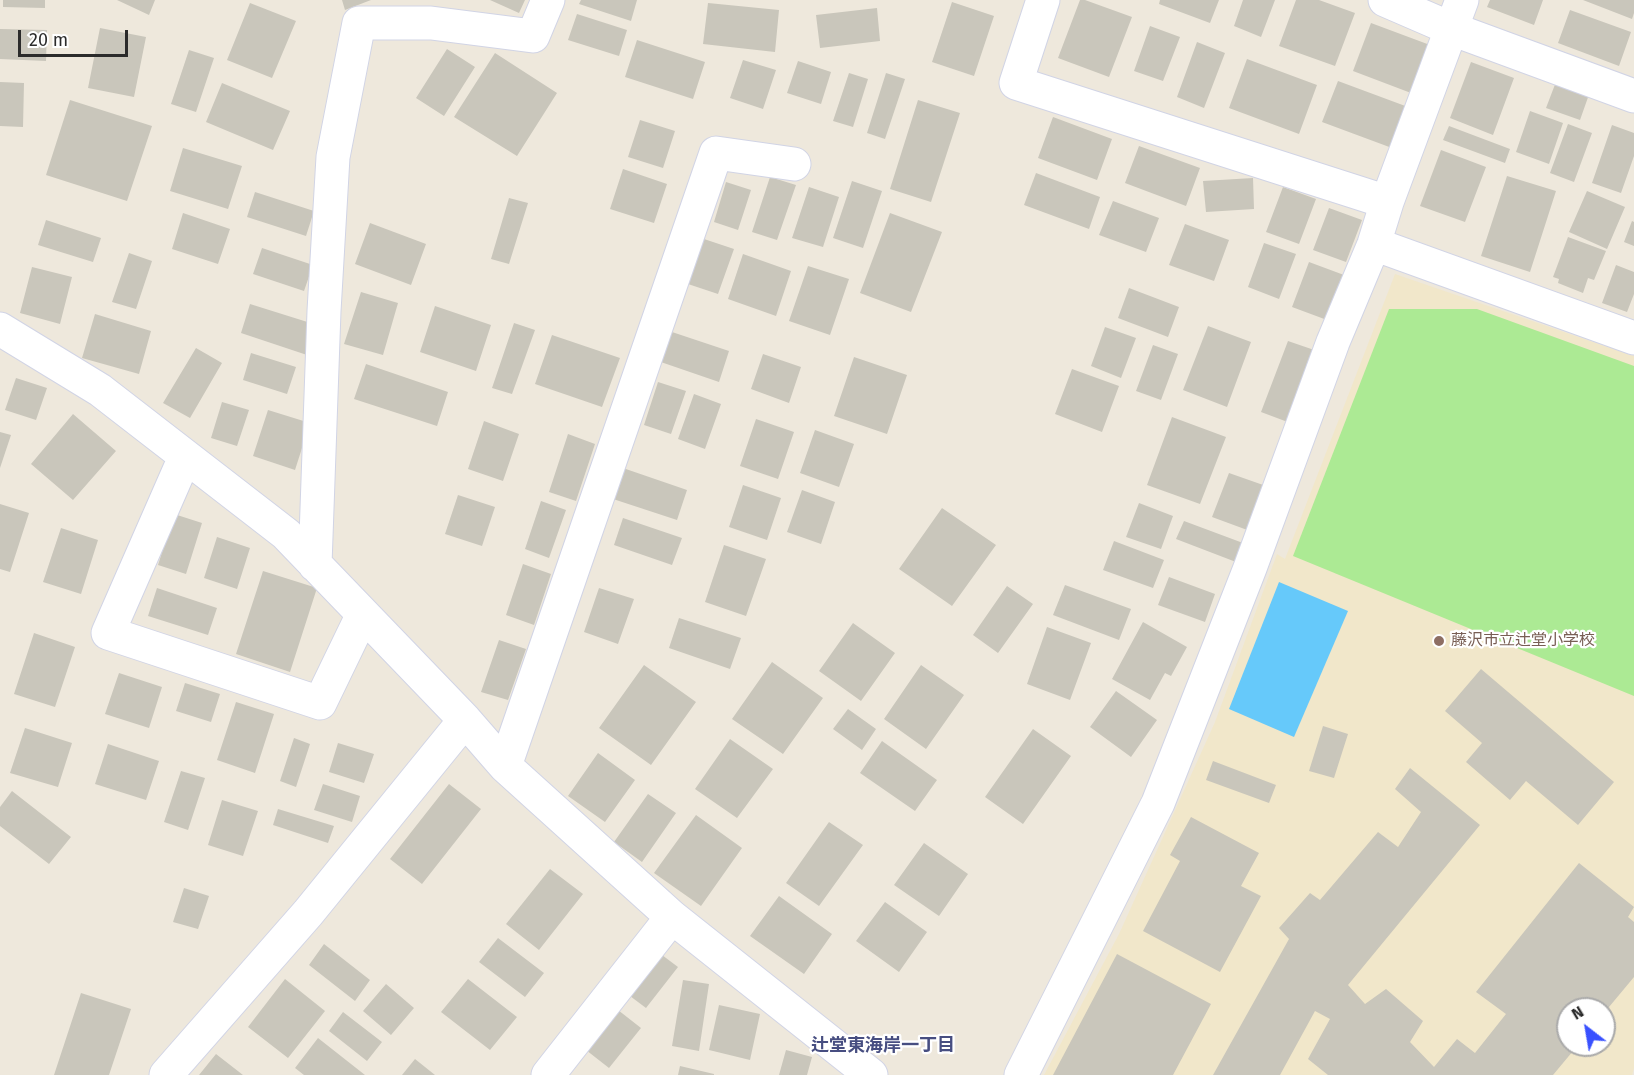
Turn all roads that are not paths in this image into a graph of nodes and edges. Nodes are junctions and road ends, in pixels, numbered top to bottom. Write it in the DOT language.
graph roads {
  1 [pos="548,0"];
  2 [pos="1043,0"];
  3 [pos="1385,0"];
  4 [pos="1457,14"];
  5 [pos="1634,96"];
  6 [pos="794,164"];
  7 [pos="1386,202"];
  8 [pos="1374,244"];
  9 [pos="0,328"];
  10 [pos="1634,338"];
  11 [pos="185,457"];
  12 [pos="315,565"];
  13 [pos="363,614"];
  14 [pos="465,720"];
  15 [pos="505,766"];
  16 [pos="672,917"];
  17 [pos="166,1075"];
  18 [pos="548,1075"];
  19 [pos="871,1075"];
  20 [pos="1021,1075"];
  1 -- 12 [label="street"];
  2 -- 7 [label="street"];
  3 -- 4 [label="street"];
  4 -- 5 [label="street"];
  4 -- 7 [label="street"];
  6 -- 15 [label="street"];
  7 -- 8 [label="street"];
  8 -- 10 [label="street"];
  8 -- 20 [label="street"];
  9 -- 11 [label="street"];
  11 -- 12 [label="street"];
  11 -- 13 [label="street"];
  12 -- 13 [label="street"];
  13 -- 14 [label="street"];
  14 -- 15 [label="street"];
  14 -- 17 [label="street"];
  15 -- 16 [label="street"];
  16 -- 18 [label="street"];
  16 -- 19 [label="street"];
}
